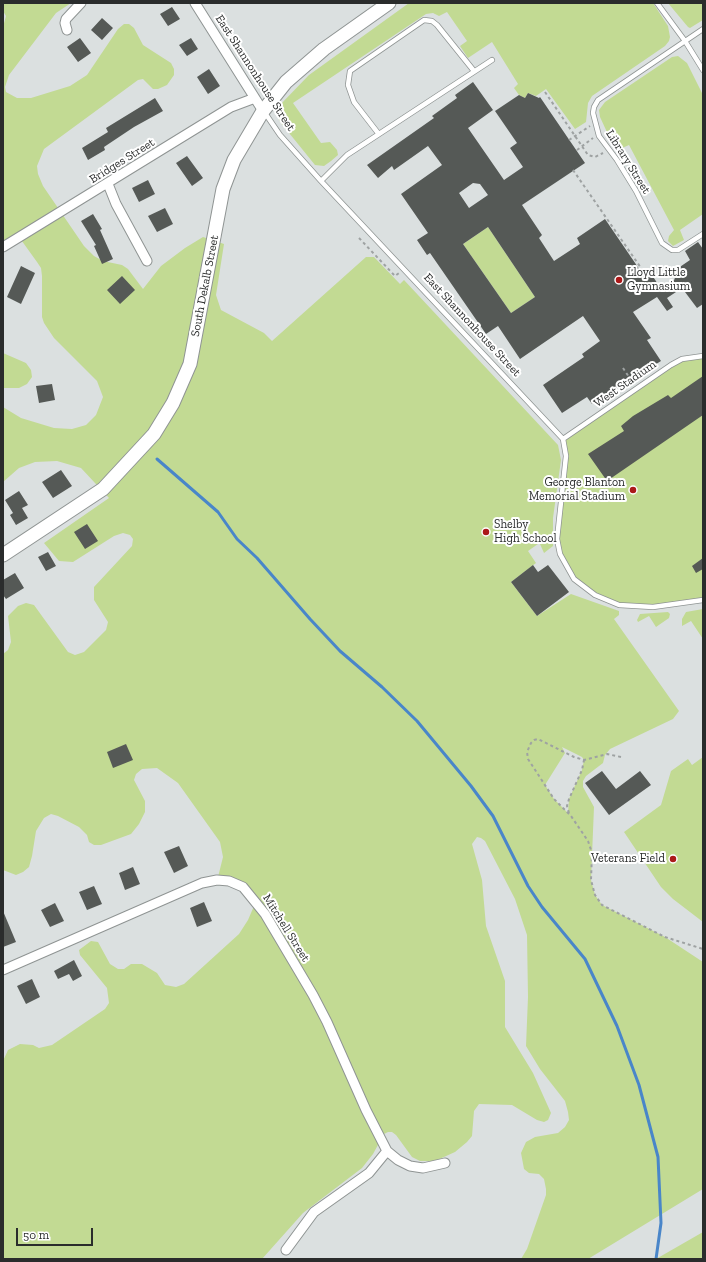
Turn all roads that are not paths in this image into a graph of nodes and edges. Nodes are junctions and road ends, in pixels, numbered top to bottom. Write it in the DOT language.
graph roads {
  1 [pos="81,3"];
  2 [pos="195,3"];
  3 [pos="389,3"];
  4 [pos="657,3"];
  5 [pos="703,29"];
  6 [pos="67,30"];
  7 [pos="685,41"];
  8 [pos="492,60"];
  9 [pos="702,66"];
  10 [pos="474,72"];
  11 [pos="255,98"];
  12 [pos="263,111"];
  13 [pos="378,133"];
  14 [pos="321,181"];
  15 [pos="108,184"];
  16 [pos="703,234"];
  17 [pos="3,247"];
  18 [pos="147,261"];
  19 [pos="703,356"];
  20 [pos="563,439"];
  21 [pos="3,555"];
  22 [pos="703,600"];
  23 [pos="3,970"];
  24 [pos="387,1151"];
  25 [pos="445,1163"];
  26 [pos="286,1250"];
  1 -- 6 [label="street"];
  2 -- 11 [label="street, East Shannonhouse Street"];
  3 -- 12 [label="main road, South Dekalb Street"];
  4 -- 7 [label="lane"];
  5 -- 7 [label="lane, Library Street"];
  7 -- 9 [label="lane"];
  7 -- 16 [label="lane, Library Street"];
  8 -- 10 [label="lane"];
  10 -- 13 [label="lane"];
  10 -- 13 [label="lane"];
  11 -- 12 [label="street, East Shannonhouse Street"];
  11 -- 15 [label="street, Bridges Street"];
  12 -- 14 [label="lane, East Shannonhouse Street"];
  12 -- 21 [label="main road, South Dekalb Street"];
  13 -- 14 [label="lane"];
  14 -- 20 [label="lane, East Shannonhouse Street"];
  15 -- 17 [label="street, Bridges Street"];
  15 -- 18 [label="street"];
  19 -- 20 [label="lane, West Stadium"];
  20 -- 22 [label="lane"];
  23 -- 24 [label="street, Mitchell Street"];
  24 -- 25 [label="street, Mitchell Street"];
  24 -- 26 [label="street"];
}
